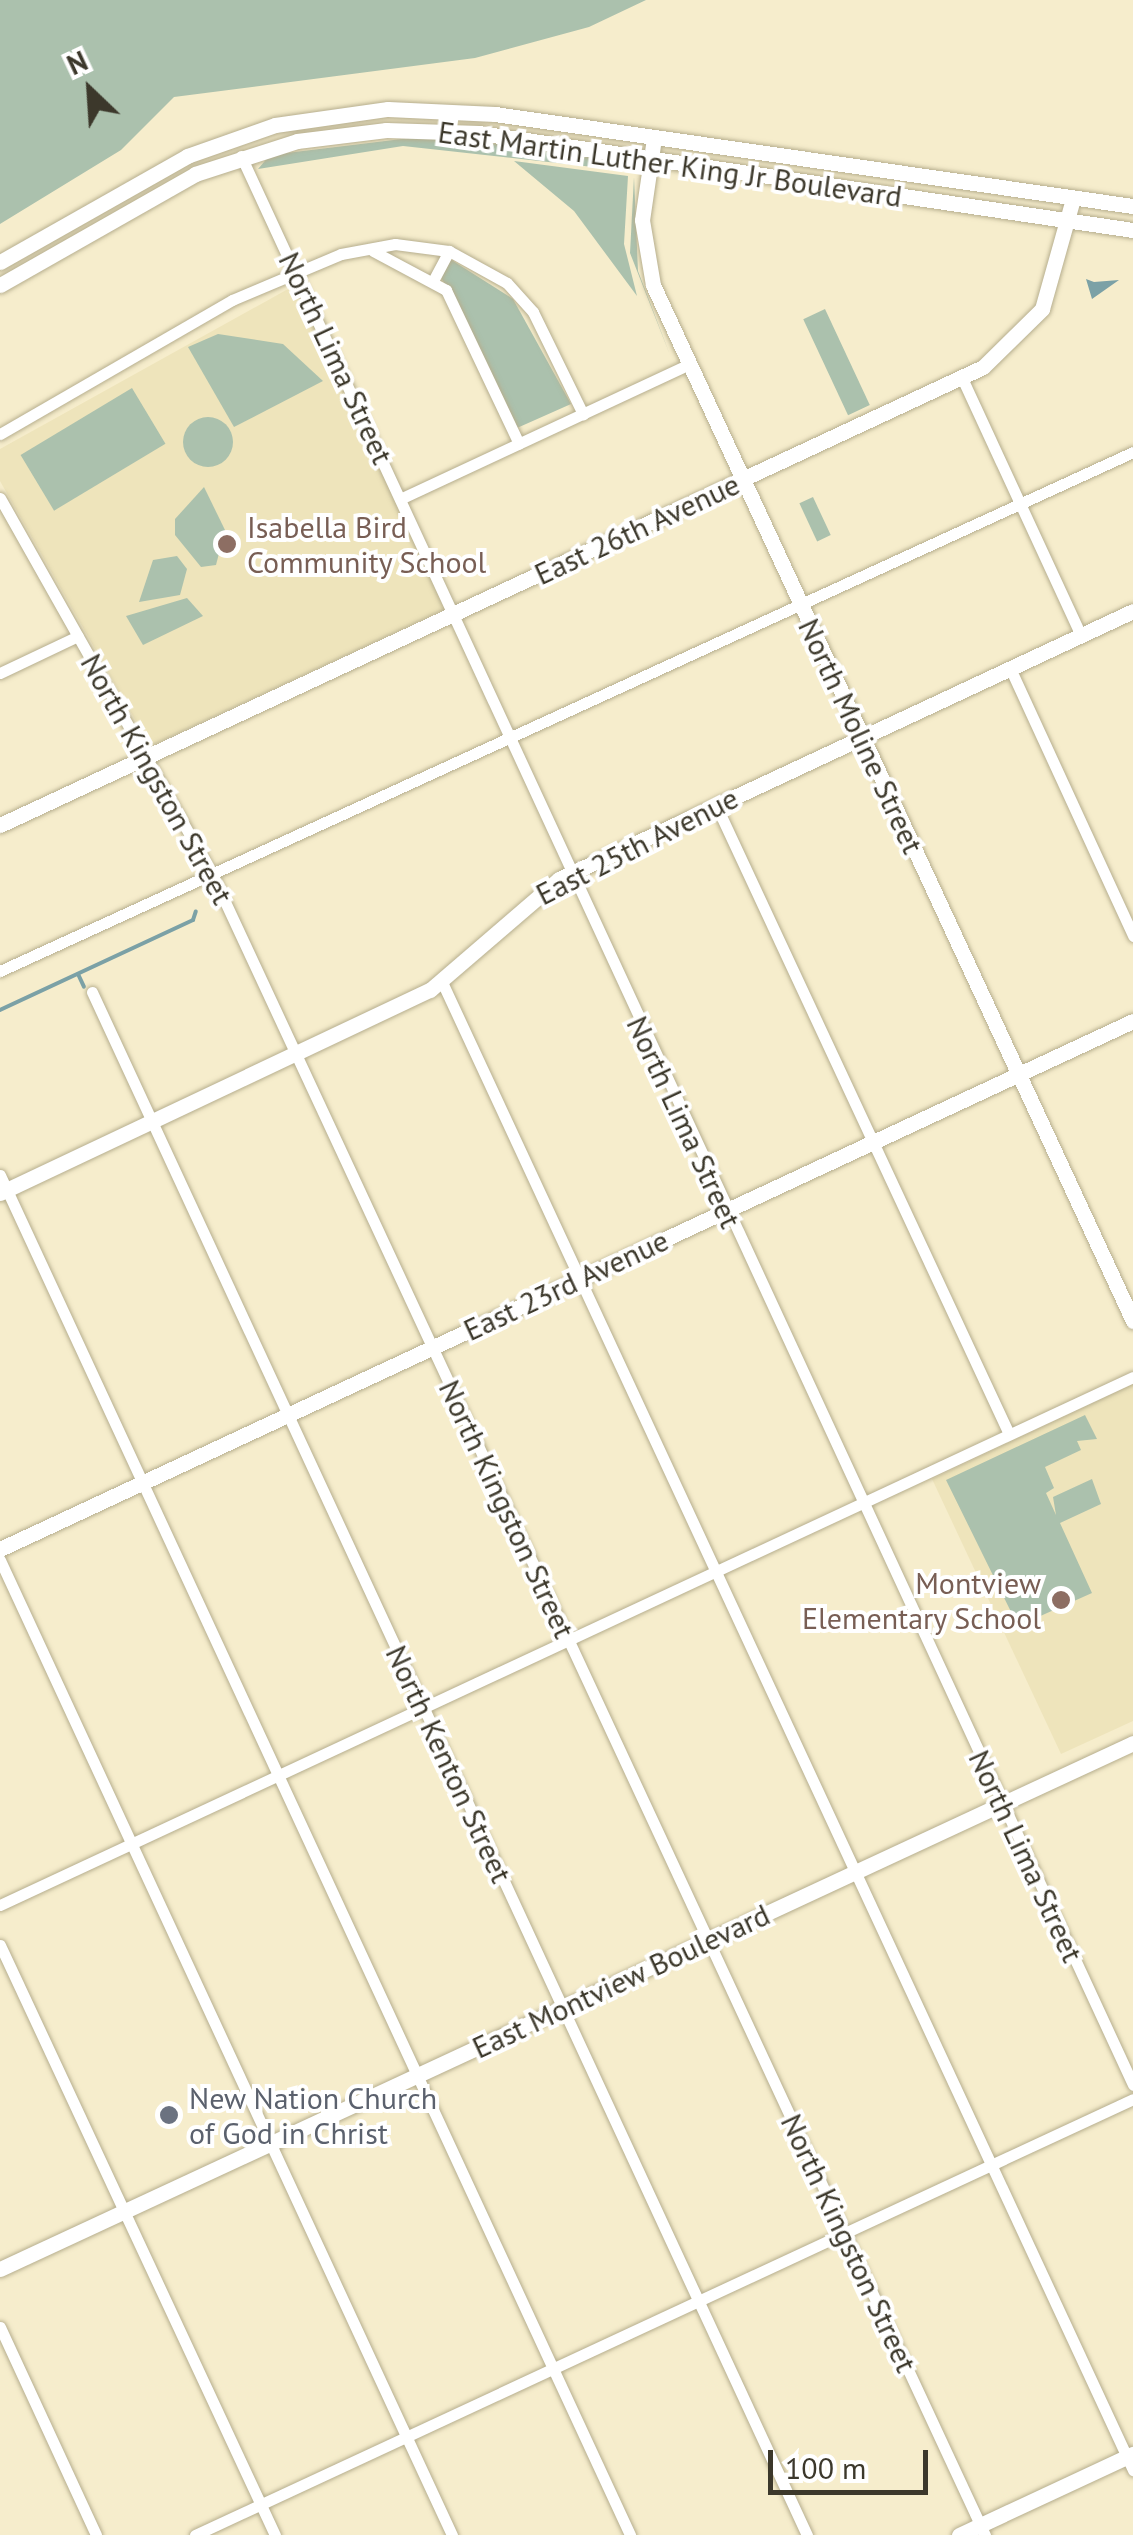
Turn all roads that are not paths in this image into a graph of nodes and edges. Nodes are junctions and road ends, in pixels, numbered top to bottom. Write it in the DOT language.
graph roads {
  1 [pos="654,138"];
  2 [pos="242,156"];
  3 [pos="651,157"];
  4 [pos="1072,198"];
  5 [pos="1133,206"];
  6 [pos="1070,222"];
  7 [pos="1133,230"];
  8 [pos="358,249"];
  9 [pos="449,250"];
  10 [pos="0,262"];
  11 [pos="296,272"];
  12 [pos="434,279"];
  13 [pos="0,285"];
  14 [pos="690,364"];
  15 [pos="962,378"];
  16 [pos="583,414"];
  17 [pos="0,434"];
  18 [pos="519,444"];
  19 [pos="1133,452"];
  20 [pos="743,480"];
  21 [pos="0,498"];
  22 [pos="400,498"];
  23 [pos="1022,503"];
  24 [pos="800,605"];
  25 [pos="1133,611"];
  26 [pos="452,615"];
  27 [pos="1081,635"];
  28 [pos="78,636"];
  29 [pos="1010,668"];
  30 [pos="0,673"];
  31 [pos="862,737"];
  32 [pos="509,740"];
  33 [pos="147,758"];
  34 [pos="716,805"];
  35 [pos="0,825"];
  36 [pos="570,874"];
  37 [pos="214,878"];
  38 [pos="1133,936"];
  39 [pos="0,971"];
  40 [pos="442,982"];
  41 [pos="92,992"];
  42 [pos="1133,1020"];
  43 [pos="296,1054"];
  44 [pos="1018,1074"];
  45 [pos="152,1122"];
  46 [pos="872,1142"];
  47 [pos="2,1186"];
  48 [pos="725,1211"];
  49 [pos="580,1278"];
  50 [pos="1133,1321"];
  51 [pos="432,1348"];
  52 [pos="1133,1376"];
  53 [pos="288,1415"];
  54 [pos="1009,1434"];
  55 [pos="142,1483"];
  56 [pos="864,1502"];
  57 [pos="0,1549"];
  58 [pos="0,1560"];
  59 [pos="716,1571"];
  60 [pos="568,1640"];
  61 [pos="423,1708"];
  62 [pos="1133,1743"];
  63 [pos="278,1775"];
  64 [pos="1001,1805"];
  65 [pos="132,1843"];
  66 [pos="856,1872"];
  67 [pos="0,1905"];
  68 [pos="708,1940"];
  69 [pos="0,1945"];
  70 [pos="562,2009"];
  71 [pos="418,2076"];
  72 [pos="1133,2085"];
  73 [pos="1133,2098"];
  74 [pos="270,2144"];
  75 [pos="991,2164"];
  76 [pos="124,2211"];
  77 [pos="844,2233"];
  78 [pos="0,2269"];
  79 [pos="699,2301"];
  80 [pos="0,2327"];
  81 [pos="553,2368"];
  82 [pos="406,2437"];
  83 [pos="1131,2460"];
  84 [pos="260,2504"];
  85 [pos="982,2530"];
  86 [pos="96,2535"];
  87 [pos="195,2535"];
  88 [pos="275,2535"];
  89 [pos="452,2535"];
  90 [pos="630,2535"];
  91 [pos="807,2535"];
  92 [pos="959,2535"];
  1 -- 3 [label="street, North Moline Street"];
  1 -- 4 [label="street, East Martin Luther King Jr Boulevard"];
  1 -- 10 [label="street, East Martin Luther King Jr Boulevard"];
  2 -- 3 [label="street, East Martin Luther King Jr Boulevard"];
  2 -- 11 [label="street, North Lima Street"];
  2 -- 13 [label="street, East Martin Luther King Jr Boulevard"];
  3 -- 6 [label="street, East Martin Luther King Jr Boulevard"];
  3 -- 14 [label="street, North Moline Street"];
  4 -- 5 [label="street, East Martin Luther King Jr Boulevard"];
  4 -- 6 [label="street, East 26th Avenue"];
  6 -- 7 [label="street, East Martin Luther King Jr Boulevard"];
  6 -- 15 [label="street, East 26th Avenue"];
  8 -- 9 [label="street"];
  8 -- 11 [label="street"];
  8 -- 12 [label="street"];
  9 -- 12 [label="street"];
  9 -- 16 [label="street"];
  11 -- 17 [label="street"];
  11 -- 22 [label="street, North Lima Street"];
  12 -- 18 [label="street"];
  14 -- 16 [label="street"];
  14 -- 20 [label="street, North Moline Street"];
  15 -- 20 [label="street, East 26th Avenue"];
  15 -- 23 [label="street"];
  16 -- 18 [label="street"];
  18 -- 22 [label="street"];
  19 -- 23 [label="street"];
  20 -- 24 [label="street, North Moline Street"];
  20 -- 26 [label="street, East 26th Avenue"];
  21 -- 28 [label="street, North Kingston Street"];
  22 -- 26 [label="street, North Lima Street"];
  23 -- 24 [label="street"];
  23 -- 27 [label="street"];
  24 -- 31 [label="street, North Moline Street"];
  24 -- 32 [label="street"];
  25 -- 27 [label="street, East 25th Avenue"];
  26 -- 32 [label="street, North Lima Street"];
  26 -- 33 [label="street, East 26th Avenue"];
  27 -- 29 [label="street, East 25th Avenue"];
  28 -- 30 [label="street"];
  28 -- 33 [label="street, North Kingston Street"];
  29 -- 31 [label="street, East 25th Avenue"];
  29 -- 38 [label="street"];
  31 -- 34 [label="street, East 25th Avenue"];
  31 -- 44 [label="street, North Moline Street"];
  32 -- 36 [label="street, North Lima Street"];
  32 -- 37 [label="street"];
  33 -- 35 [label="street, East 26th Avenue"];
  33 -- 37 [label="street, North Kingston Street"];
  34 -- 36 [label="street, East 25th Avenue"];
  34 -- 46 [label="street"];
  36 -- 40 [label="street, East 25th Avenue"];
  36 -- 48 [label="street, North Lima Street"];
  37 -- 39 [label="street"];
  37 -- 43 [label="street, North Kingston Street"];
  40 -- 43 [label="street, East 25th Avenue"];
  40 -- 49 [label="street"];
  41 -- 45 [label="street, North Kenton Street"];
  42 -- 44 [label="street, East 23rd Avenue"];
  43 -- 45 [label="street, East 25th Avenue"];
  43 -- 51 [label="street, North Kingston Street"];
  44 -- 46 [label="street, East 23rd Avenue"];
  44 -- 50 [label="street, North Moline Street"];
  45 -- 47 [label="street, East 25th Avenue"];
  45 -- 53 [label="street, North Kenton Street"];
  46 -- 48 [label="street, East 23rd Avenue"];
  46 -- 54 [label="street"];
  47 -- 55 [label="street"];
  48 -- 49 [label="street, East 23rd Avenue"];
  48 -- 56 [label="street, North Lima Street"];
  49 -- 51 [label="street, East 23rd Avenue"];
  49 -- 59 [label="street"];
  51 -- 53 [label="street, East 23rd Avenue"];
  51 -- 60 [label="street, North Kingston Street"];
  52 -- 54 [label="street"];
  53 -- 55 [label="street, East 23rd Avenue"];
  53 -- 61 [label="street, North Kenton Street"];
  54 -- 56 [label="street"];
  55 -- 57 [label="street, East 23rd Avenue"];
  55 -- 63 [label="street"];
  56 -- 59 [label="street"];
  56 -- 64 [label="street, North Lima Street"];
  58 -- 65 [label="street"];
  59 -- 60 [label="street"];
  59 -- 66 [label="street"];
  60 -- 61 [label="street"];
  60 -- 68 [label="street, North Kingston Street"];
  61 -- 63 [label="street"];
  61 -- 70 [label="street, North Kenton Street"];
  62 -- 64 [label="street, East Montview Boulevard"];
  63 -- 65 [label="street"];
  63 -- 71 [label="street"];
  64 -- 66 [label="street, East Montview Boulevard"];
  64 -- 72 [label="street, North Lima Street"];
  65 -- 67 [label="street"];
  65 -- 74 [label="street"];
  66 -- 68 [label="street, East Montview Boulevard"];
  66 -- 75 [label="street"];
  68 -- 70 [label="street, East Montview Boulevard"];
  68 -- 77 [label="street, North Kingston Street"];
  69 -- 76 [label="street"];
  70 -- 71 [label="street, East Montview Boulevard"];
  70 -- 79 [label="street, North Kenton Street"];
  71 -- 74 [label="street, East Montview Boulevard"];
  71 -- 81 [label="street"];
  73 -- 75 [label="street"];
  74 -- 76 [label="street, East Montview Boulevard"];
  74 -- 82 [label="street"];
  75 -- 77 [label="street"];
  75 -- 83 [label="street"];
  76 -- 78 [label="street, East Montview Boulevard"];
  76 -- 84 [label="street"];
  77 -- 79 [label="street"];
  77 -- 85 [label="street, North Kingston Street"];
  79 -- 81 [label="street"];
  79 -- 91 [label="street, North Kenton Street"];
  80 -- 86 [label="street"];
  81 -- 82 [label="street"];
  81 -- 90 [label="street"];
  82 -- 84 [label="street"];
  82 -- 89 [label="street"];
  83 -- 85 [label="street"];
  84 -- 87 [label="street"];
  84 -- 88 [label="street"];
  85 -- 92 [label="street"];
}
